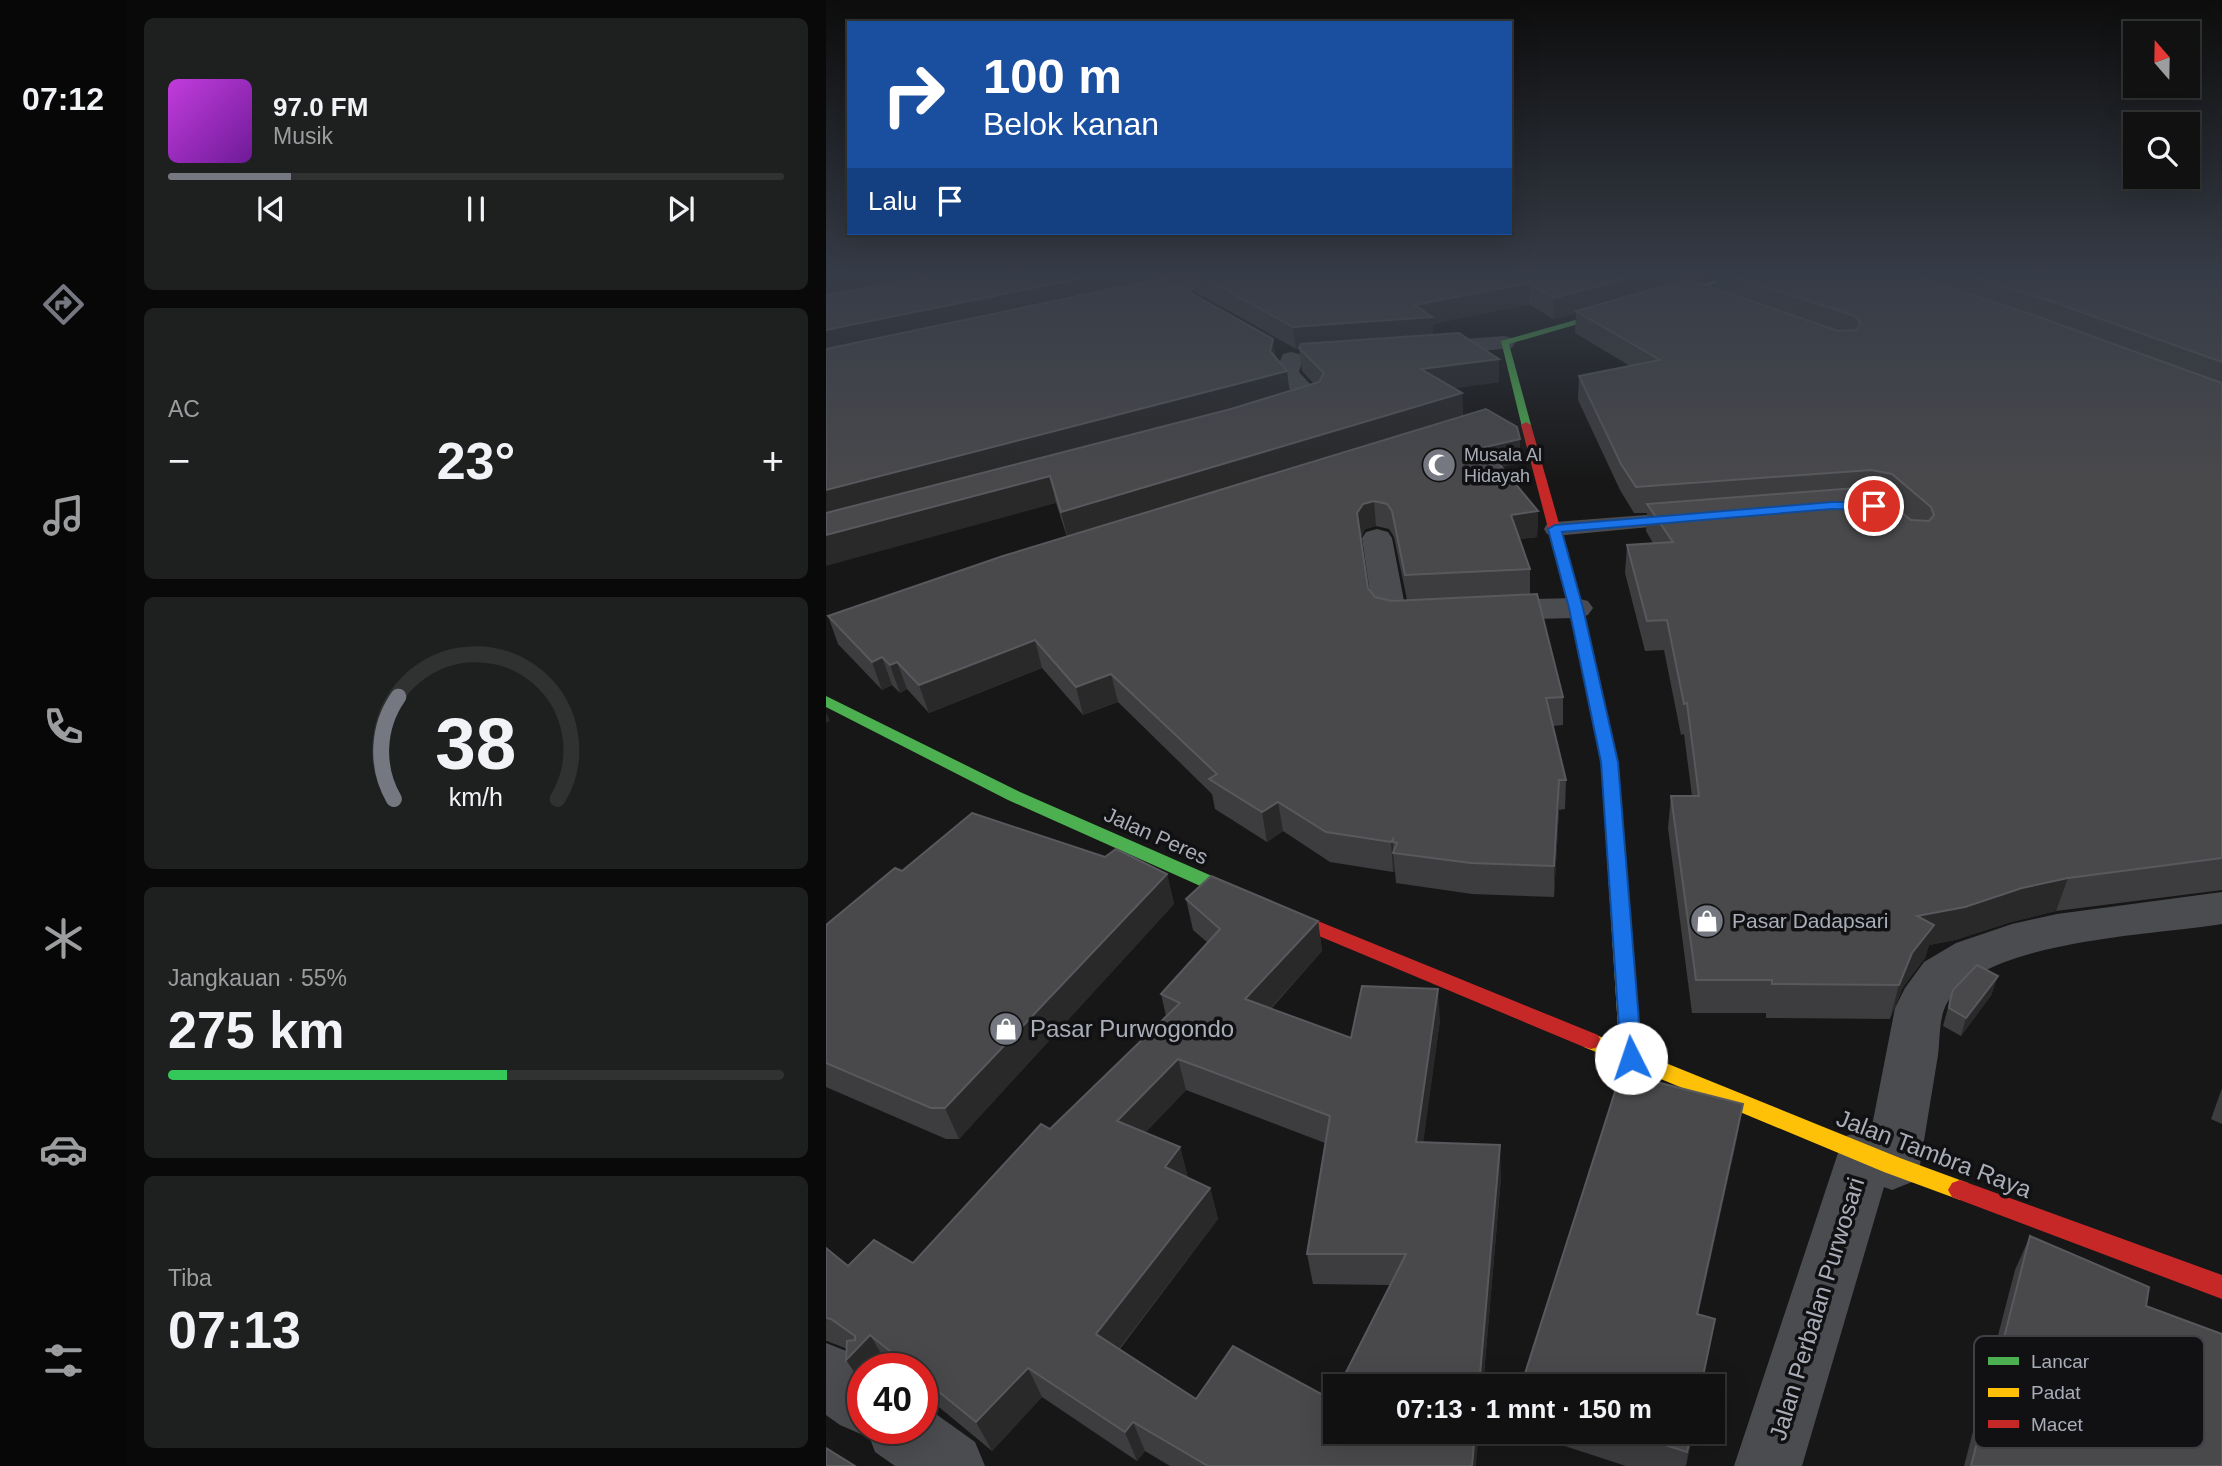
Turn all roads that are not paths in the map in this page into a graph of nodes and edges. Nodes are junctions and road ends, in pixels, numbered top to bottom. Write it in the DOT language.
graph roads {
  1 [pos="1485,344"];
  2 [pos="1504,344"];
  3 [pos="1266,345"];
  4 [pos="1410,350"];
  5 [pos="1256,416"];
  6 [pos="1699,517"];
  7 [pos="1555,529"];
  8 [pos="1377,538"];
  9 [pos="1576,608"];
  10 [pos="826,701"];
  11 [pos="2222,908"];
  12 [pos="1631,1058"];
  13 [pos="1879,1159"];
  14 [pos="2222,1286"];
  15 [pos="826,1375"];
  16 [pos="847,1390"];
  17 [pos="921,1444"];
  18 [pos="951,1466"];
  19 [pos="1768,1466"];
  1 -- 4 [label="street"];
  2 -- 7 [label="street"];
  3 -- 5 [label="street"];
  6 -- 7 [label="lane"];
  7 -- 9 [label="street"];
  8 -- 9 [label="street"];
  9 -- 12 [label="street"];
  10 -- 12 [label="street, Jalan Peres"];
  11 -- 13 [label="street, Jalan Perbalan Purwosari"];
  12 -- 13 [label="street, Jalan Tambra Raya"];
  13 -- 14 [label="street, Jalan Tambra Raya"];
  13 -- 19 [label="street, Jalan Perbalan Purwosari"];
  15 -- 16 [label="street"];
  17 -- 18 [label="street"];
}
